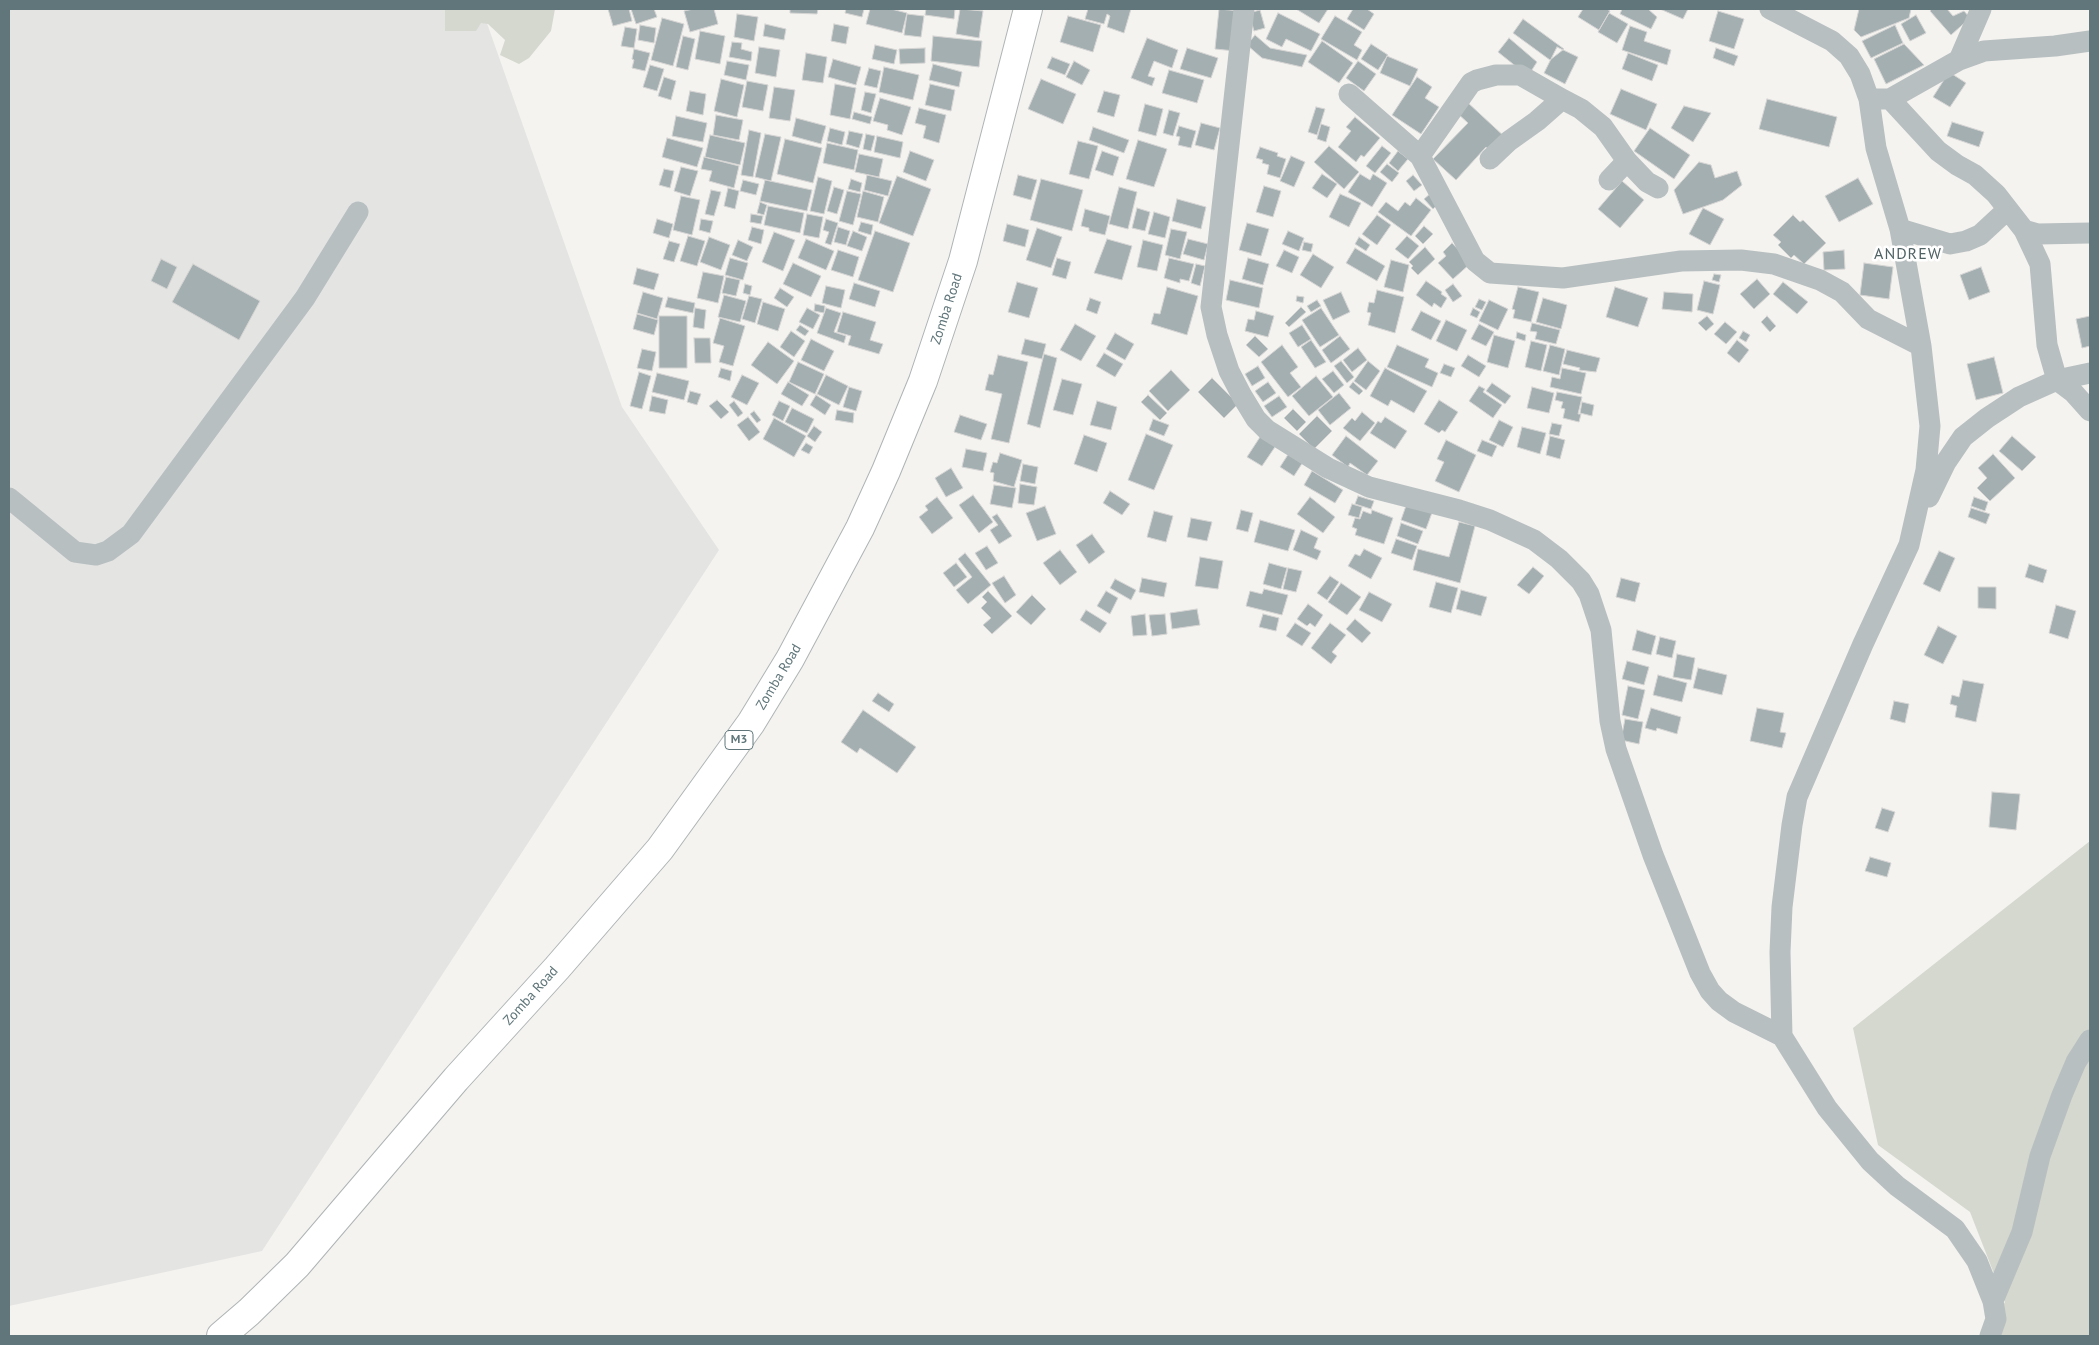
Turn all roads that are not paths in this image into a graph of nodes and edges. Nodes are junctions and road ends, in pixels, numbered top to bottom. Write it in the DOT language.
graph roads {
  1 [pos="1028,9"];
  2 [pos="1244,9"];
  3 [pos="1770,9"];
  4 [pos="1981,9"];
  5 [pos="2090,41"];
  6 [pos="1959,60"];
  7 [pos="1349,94"];
  8 [pos="1562,99"];
  9 [pos="1880,99"];
  10 [pos="1420,156"];
  11 [pos="1490,159"];
  12 [pos="1627,161"];
  13 [pos="1609,180"];
  14 [pos="1658,188"];
  15 [pos="2007,210"];
  16 [pos="358,212"];
  17 [pos="1900,229"];
  18 [pos="2024,230"];
  19 [pos="2090,233"];
  20 [pos="1921,346"];
  21 [pos="2090,374"];
  22 [pos="2057,380"];
  23 [pos="2090,411"];
  24 [pos="9,498"];
  25 [pos="1915,524"];
  26 [pos="1782,1036"];
  27 [pos="2090,1040"];
  28 [pos="1993,1301"];
  29 [pos="220,1336"];
  30 [pos="1990,1336"];
  1 -- 29 [label="highway, Zomba Road / M3"];
  2 -- 26 [label="street"];
  3 -- 9 [label="street"];
  4 -- 6 [label="street"];
  5 -- 6 [label="street"];
  6 -- 9 [label="street"];
  7 -- 10 [label="street"];
  8 -- 10 [label="street"];
  8 -- 11 [label="street"];
  8 -- 12 [label="street"];
  9 -- 15 [label="street"];
  9 -- 17 [label="street"];
  10 -- 20 [label="street"];
  12 -- 13 [label="street"];
  12 -- 14 [label="street"];
  15 -- 17 [label="street"];
  15 -- 18 [label="street"];
  16 -- 24 [label="street"];
  17 -- 20 [label="street"];
  18 -- 19 [label="street"];
  18 -- 22 [label="street"];
  20 -- 25 [label="street"];
  21 -- 22 [label="street"];
  22 -- 23 [label="street"];
  22 -- 25 [label="street"];
  25 -- 26 [label="street"];
  26 -- 28 [label="street"];
  27 -- 28 [label="street"];
  28 -- 30 [label="street"];
}
